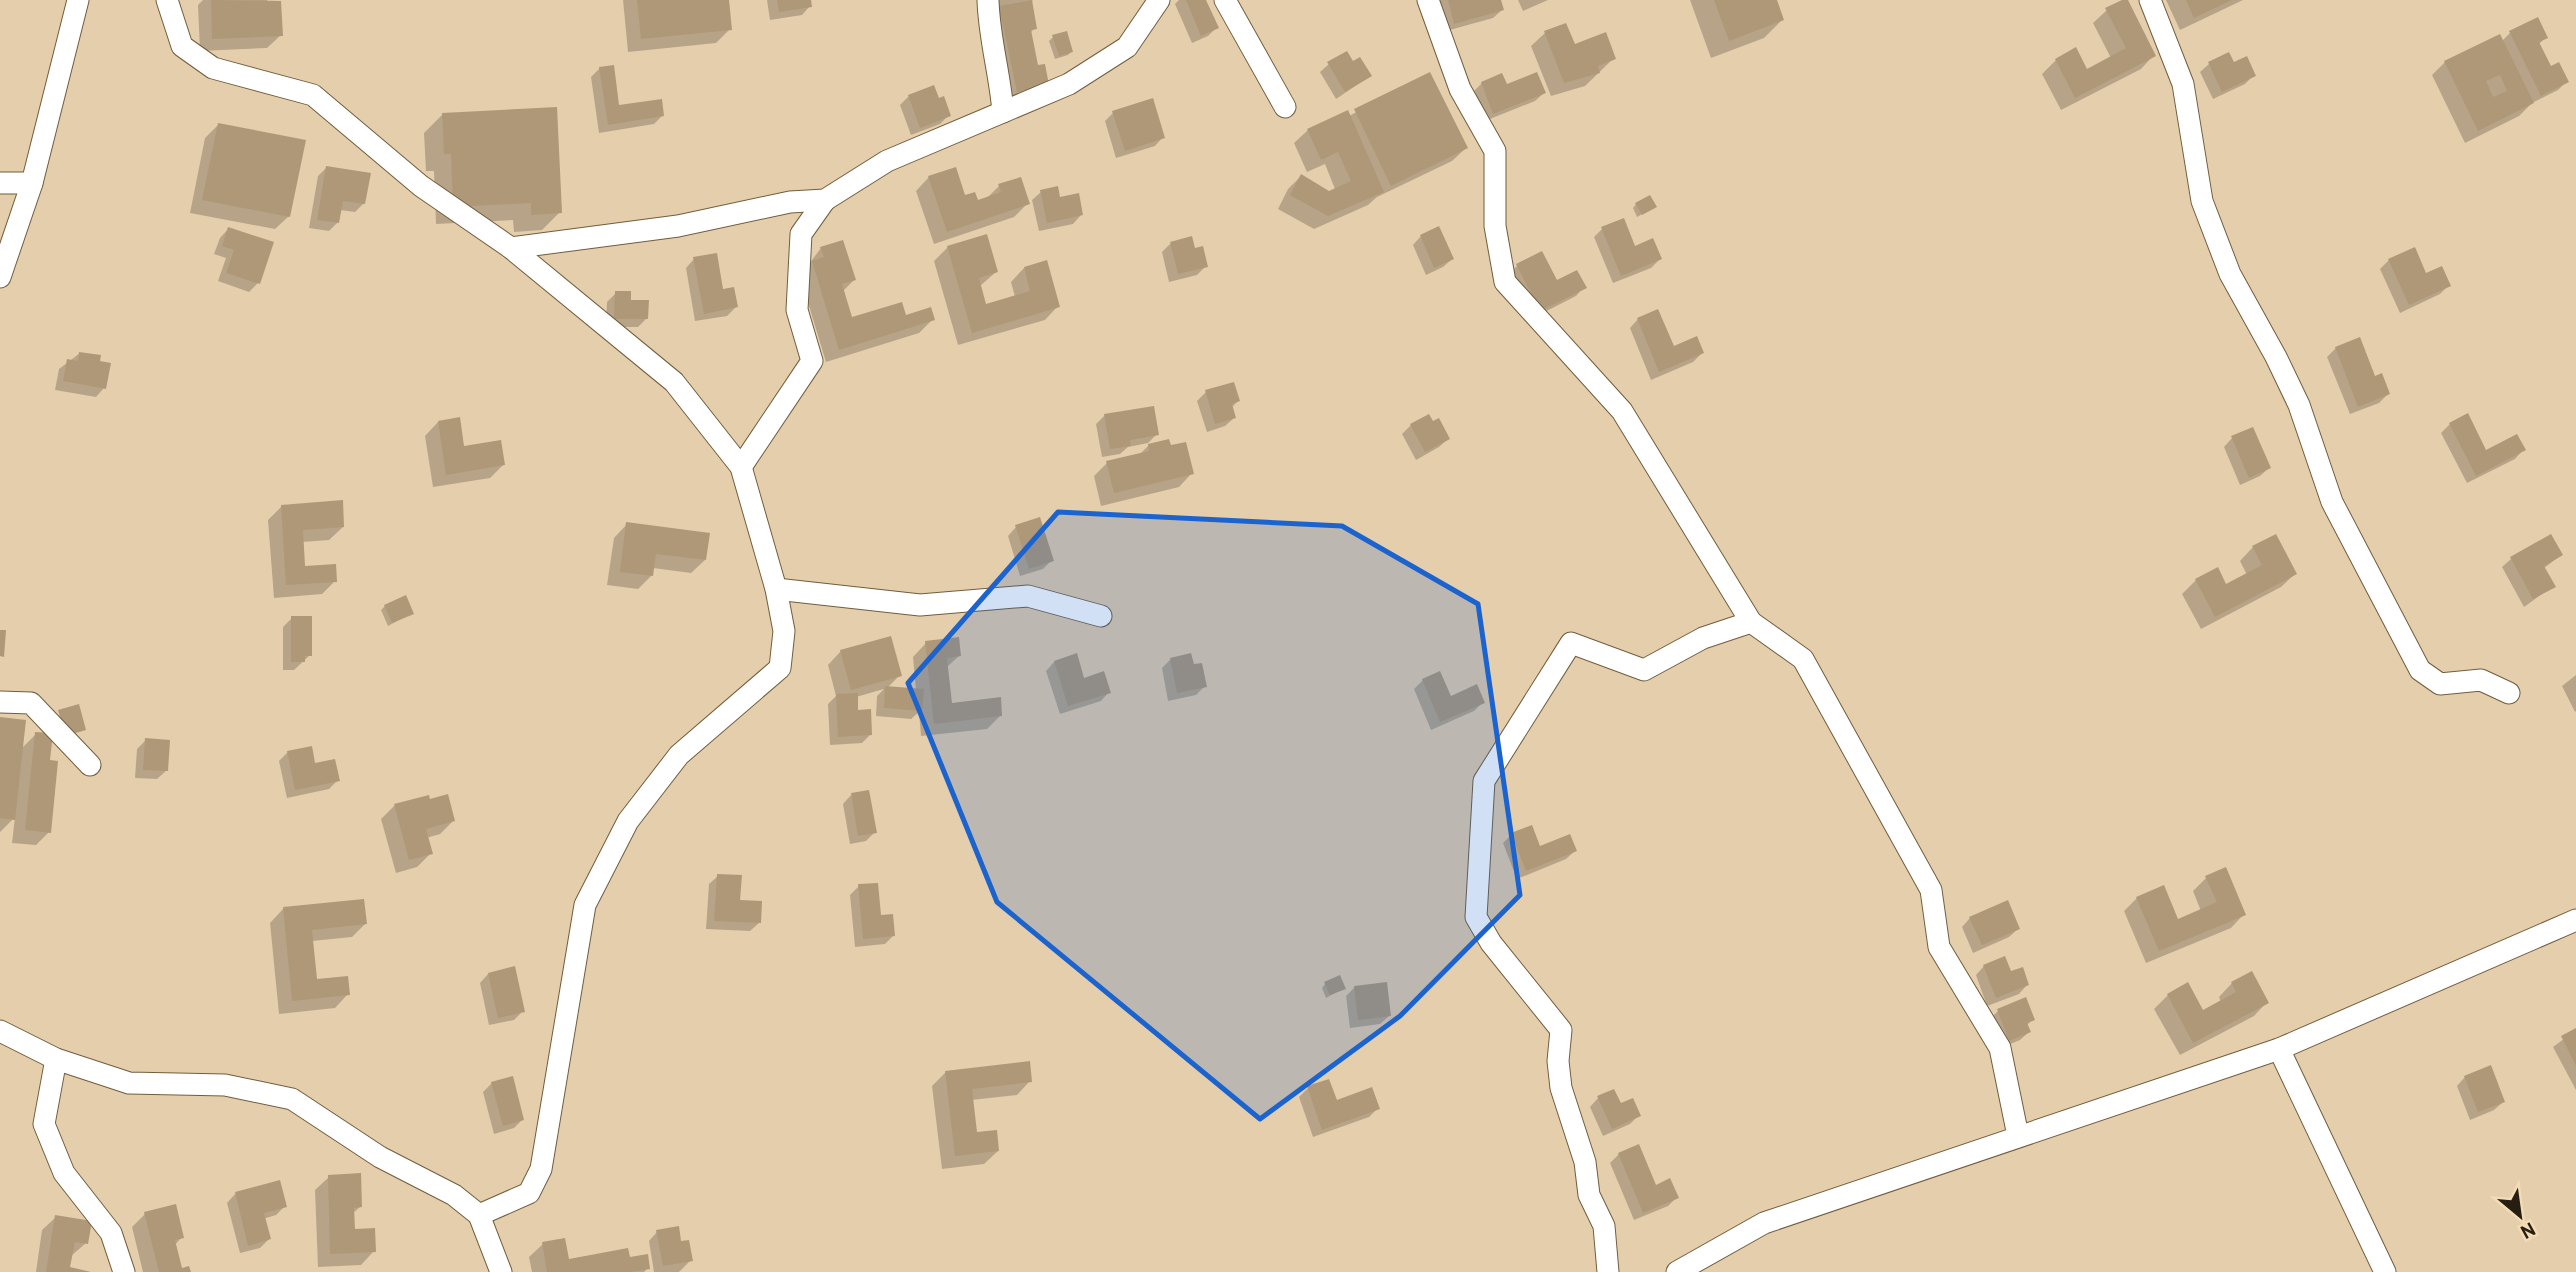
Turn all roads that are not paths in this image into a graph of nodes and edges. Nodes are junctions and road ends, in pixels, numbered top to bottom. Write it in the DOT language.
graph roads {
  1 [pos="78,0"];
  2 [pos="167,0"];
  3 [pos="988,0"];
  4 [pos="1159,0"];
  5 [pos="1225,0"];
  6 [pos="1428,0"];
  7 [pos="2150,0"];
  8 [pos="1285,107"];
  9 [pos="1003,113"];
  10 [pos="0,183"];
  11 [pos="32,183"];
  12 [pos="825,201"];
  13 [pos="511,248"];
  14 [pos="0,277"];
  15 [pos="741,467"];
  16 [pos="776,589"];
  17 [pos="1101,616"];
  18 [pos="1751,622"];
  19 [pos="2509,693"];
  20 [pos="0,702"];
  21 [pos="90,765"];
  22 [pos="2576,920"];
  23 [pos="0,1031"];
  24 [pos="2279,1049"];
  25 [pos="56,1059"];
  26 [pos="2018,1136"];
  27 [pos="479,1215"];
  28 [pos="124,1272"];
  29 [pos="501,1272"];
  30 [pos="1608,1272"];
  31 [pos="1677,1272"];
  32 [pos="2385,1272"];
  1 -- 11 [label="street"];
  2 -- 13 [label="street"];
  3 -- 9 [label="street"];
  4 -- 9 [label="street"];
  5 -- 8 [label="street"];
  6 -- 18 [label="street"];
  7 -- 19 [label="street"];
  9 -- 12 [label="street"];
  10 -- 11 [label="street"];
  11 -- 14 [label="street"];
  12 -- 13 [label="street"];
  12 -- 15 [label="street"];
  13 -- 15 [label="street"];
  15 -- 16 [label="street"];
  16 -- 17 [label="street"];
  16 -- 27 [label="street"];
  18 -- 26 [label="street"];
  18 -- 30 [label="street"];
  20 -- 21 [label="street"];
  22 -- 24 [label="street"];
  23 -- 25 [label="street"];
  24 -- 26 [label="street"];
  24 -- 32 [label="street"];
  25 -- 27 [label="street"];
  25 -- 28 [label="street"];
  26 -- 31 [label="street"];
  27 -- 29 [label="street"];
}
